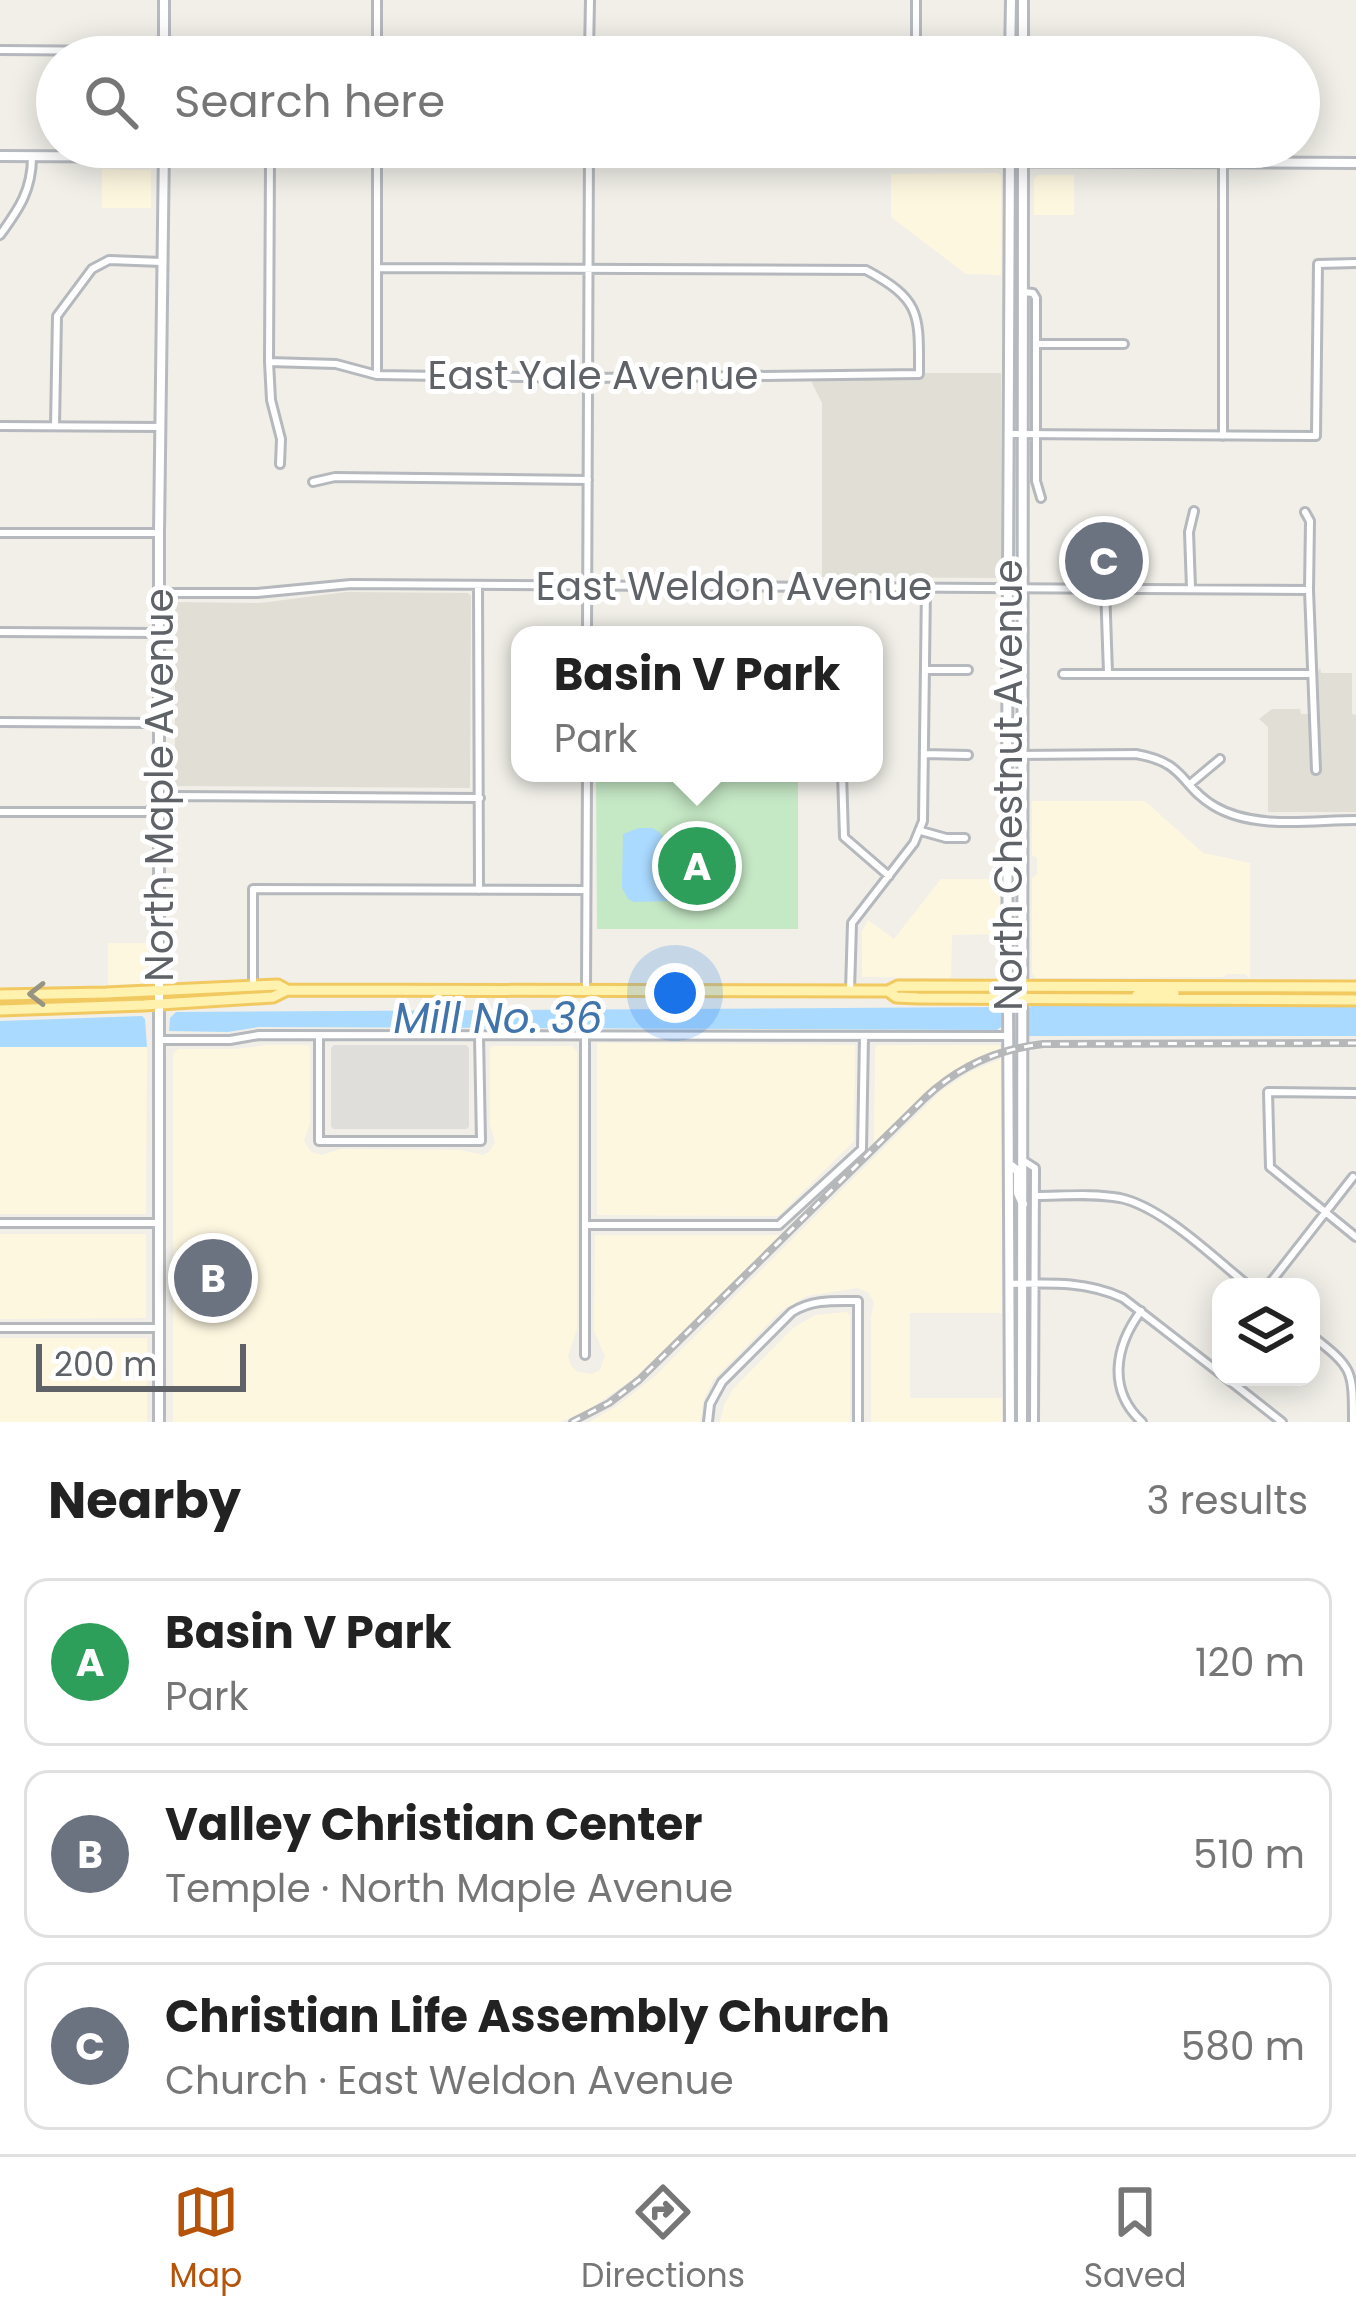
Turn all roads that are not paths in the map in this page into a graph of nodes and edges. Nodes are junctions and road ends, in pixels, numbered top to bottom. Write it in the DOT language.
graph roads {
  1 [pos="164,0"];
  2 [pos="377,0"];
  3 [pos="590,0"];
  4 [pos="916,0"];
  5 [pos="1011,0"];
  6 [pos="1024,0"];
  7 [pos="164,36"];
  8 [pos="377,36"];
  9 [pos="589,36"];
  10 [pos="916,36"];
  11 [pos="1010,36"];
  12 [pos="1023,36"];
  13 [pos="0,50"];
  14 [pos="36,51"];
  15 [pos="0,156"];
  16 [pos="32,157"];
  17 [pos="36,157"];
  18 [pos="1320,163"];
  19 [pos="1356,163"];
  20 [pos="164,168"];
  21 [pos="270,168"];
  22 [pos="377,168"];
  23 [pos="589,168"];
  24 [pos="1010,168"];
  25 [pos="1023,168"];
  26 [pos="1223,168"];
  27 [pos="0,236"];
  28 [pos="162,262"];
  29 [pos="1356,263"];
  30 [pos="378,268"];
  31 [pos="588,270"];
  32 [pos="1023,292"];
  33 [pos="1036,344"];
  34 [pos="1124,344"];
  35 [pos="269,362"];
  36 [pos="376,375"];
  37 [pos="588,378"];
  38 [pos="0,426"];
  39 [pos="55,426"];
  40 [pos="161,427"];
  41 [pos="1009,434"];
  42 [pos="1022,434"];
  43 [pos="1035,434"];
  44 [pos="1223,436"];
  45 [pos="280,464"];
  46 [pos="588,480"];
  47 [pos="313,482"];
  48 [pos="1041,498"];
  49 [pos="1194,511"];
  50 [pos="1305,512"];
  51 [pos="0,532"];
  52 [pos="159,533"];
  53 [pos="478,585"];
  54 [pos="587,585"];
  55 [pos="926,586"];
  56 [pos="1009,587"];
  57 [pos="1022,587"];
  58 [pos="1105,587"];
  59 [pos="1191,588"];
  60 [pos="1309,590"];
  61 [pos="159,592"];
  62 [pos="587,626"];
  63 [pos="0,632"];
  64 [pos="160,633"];
  65 [pos="925,670"];
  66 [pos="968,670"];
  67 [pos="1108,673"];
  68 [pos="1063,674"];
  69 [pos="1312,674"];
  70 [pos="0,722"];
  71 [pos="159,723"];
  72 [pos="925,754"];
  73 [pos="1007,754"];
  74 [pos="1022,754"];
  75 [pos="968,755"];
  76 [pos="1220,758"];
  77 [pos="1316,770"];
  78 [pos="587,782"];
  79 [pos="842,782"];
  80 [pos="1190,784"];
  81 [pos="1007,785"];
  82 [pos="480,798"];
  83 [pos="159,804"];
  84 [pos="0,812"];
  85 [pos="1356,820"];
  86 [pos="921,831"];
  87 [pos="965,838"];
  88 [pos="1021,866"];
  89 [pos="889,876"];
  90 [pos="478,890"];
  91 [pos="586,890"];
  92 [pos="253,986"];
  93 [pos="1007,986"];
  94 [pos="1021,986"];
  95 [pos="1232,987"];
  96 [pos="1356,987"];
  97 [pos="286,990"];
  98 [pos="586,990"];
  99 [pos="158,991"];
  100 [pos="850,991"];
  101 [pos="888,991"];
  102 [pos="0,994"];
  103 [pos="1008,999"];
  104 [pos="1114,999"];
  105 [pos="1356,1000"];
  106 [pos="1021,1006"];
  107 [pos="158,1009"];
  108 [pos="0,1010"];
  109 [pos="1008,1031"];
  110 [pos="319,1035"];
  111 [pos="585,1035"];
  112 [pos="479,1036"];
  113 [pos="864,1036"];
  114 [pos="158,1040"];
  115 [pos="1021,1054"];
  116 [pos="1356,1093"];
  117 [pos="1024,1161"];
  118 [pos="1010,1165"];
  119 [pos="1353,1177"];
  120 [pos="1035,1196"];
  121 [pos="1024,1205"];
  122 [pos="1325,1213"];
  123 [pos="0,1223"];
  124 [pos="158,1223"];
  125 [pos="586,1225"];
  126 [pos="1356,1237"];
  127 [pos="1239,1278"];
  128 [pos="1274,1278"];
  129 [pos="1023,1283"];
  130 [pos="1035,1283"];
  131 [pos="1010,1284"];
  132 [pos="1141,1311"];
  133 [pos="0,1328"];
  134 [pos="159,1328"];
  135 [pos="1320,1342"];
  136 [pos="585,1355"];
  137 [pos="1212,1367"];
  138 [pos="1236,1386"];
  139 [pos="159,1422"];
  140 [pos="708,1422"];
  141 [pos="858,1422"];
  142 [pos="1010,1422"];
  143 [pos="1022,1422"];
  144 [pos="1034,1422"];
  145 [pos="1142,1422"];
  146 [pos="1282,1422"];
  147 [pos="1354,1422"];
  1 -- 7 [label="main road"];
  2 -- 8 [label="street"];
  3 -- 9 [label="street"];
  4 -- 10 [label="street"];
  5 -- 11 [label="main road"];
  6 -- 12 [label="main road"];
  13 -- 14 [label="street"];
  15 -- 16 [label="main road"];
  16 -- 17 [label="main road"];
  16 -- 27 [label="street"];
  18 -- 19 [label="main road"];
  20 -- 28 [label="main road, North Maple Avenue"];
  21 -- 35 [label="street"];
  22 -- 30 [label="street"];
  23 -- 31 [label="street"];
  24 -- 41 [label="main road, North Chestnut Avenue"];
  25 -- 32 [label="main road, North Chestnut Avenue"];
  26 -- 44 [label="street"];
  28 -- 39 [label="street"];
  28 -- 40 [label="main road, North Maple Avenue"];
  29 -- 44 [label="street"];
  30 -- 31 [label="street"];
  30 -- 36 [label="street"];
  31 -- 37 [label="street"];
  31 -- 37 [label="street, East Yale Avenue"];
  32 -- 33 [label="street, North Chestnut Avenue"];
  32 -- 42 [label="main road, North Chestnut Avenue"];
  33 -- 34 [label="street"];
  33 -- 43 [label="street, North Chestnut Avenue"];
  35 -- 36 [label="street, East Yale Avenue"];
  35 -- 45 [label="street"];
  36 -- 37 [label="street, East Yale Avenue"];
  37 -- 46 [label="street"];
  38 -- 39 [label="street"];
  39 -- 40 [label="street"];
  40 -- 52 [label="main road, North Maple Avenue"];
  41 -- 42 [label="street"];
  41 -- 56 [label="main road, North Chestnut Avenue"];
  42 -- 43 [label="street"];
  42 -- 57 [label="main road, North Chestnut Avenue"];
  43 -- 44 [label="street"];
  43 -- 48 [label="street, North Chestnut Avenue"];
  46 -- 47 [label="street"];
  46 -- 54 [label="street"];
  49 -- 59 [label="street"];
  50 -- 60 [label="street"];
  51 -- 52 [label="street"];
  52 -- 61 [label="main road, North Maple Avenue"];
  53 -- 54 [label="street, East Weldon Avenue"];
  53 -- 61 [label="street, East Weldon Avenue"];
  53 -- 82 [label="street"];
  54 -- 55 [label="street, East Weldon Avenue"];
  54 -- 62 [label="street"];
  55 -- 56 [label="street, East Weldon Avenue"];
  55 -- 65 [label="street"];
  56 -- 57 [label="street, East Weldon Avenue"];
  56 -- 73 [label="main road, North Chestnut Avenue"];
  57 -- 58 [label="street, East Weldon Avenue"];
  57 -- 74 [label="main road, North Chestnut Avenue"];
  58 -- 59 [label="street, East Weldon Avenue"];
  58 -- 67 [label="street"];
  59 -- 60 [label="street, East Weldon Avenue"];
  60 -- 69 [label="street"];
  61 -- 64 [label="main road, North Maple Avenue"];
  63 -- 64 [label="street"];
  64 -- 71 [label="main road, North Maple Avenue"];
  65 -- 66 [label="street"];
  65 -- 72 [label="street"];
  67 -- 68 [label="street"];
  67 -- 69 [label="street"];
  69 -- 77 [label="street"];
  70 -- 71 [label="street"];
  71 -- 83 [label="main road, North Maple Avenue"];
  72 -- 75 [label="street"];
  72 -- 86 [label="street"];
  73 -- 74 [label="street"];
  73 -- 81 [label="main road, North Chestnut Avenue"];
  74 -- 80 [label="street"];
  74 -- 88 [label="main road, North Chestnut Avenue"];
  76 -- 80 [label="street"];
  78 -- 91 [label="street"];
  79 -- 89 [label="street"];
  80 -- 85 [label="street"];
  81 -- 88 [label="main road"];
  81 -- 93 [label="main road, North Chestnut Avenue"];
  82 -- 83 [label="street"];
  82 -- 90 [label="street"];
  83 -- 84 [label="street"];
  83 -- 99 [label="main road, North Maple Avenue"];
  86 -- 87 [label="street"];
  86 -- 89 [label="street"];
  88 -- 94 [label="main road, North Chestnut Avenue"];
  89 -- 100 [label="street"];
  90 -- 91 [label="street"];
  90 -- 92 [label="street"];
  91 -- 98 [label="street"];
  92 -- 97 [label="main road"];
  92 -- 99 [label="main road"];
  93 -- 94 [label="main road"];
  93 -- 101 [label="main road"];
  93 -- 103 [label="main road, North Chestnut Avenue"];
  94 -- 95 [label="main road"];
  94 -- 106 [label="main road, North Chestnut Avenue"];
  95 -- 96 [label="main road"];
  95 -- 104 [label="main road"];
  97 -- 98 [label="main road"];
  97 -- 107 [label="main road"];
  98 -- 100 [label="main road"];
  99 -- 102 [label="main road, one-way"];
  99 -- 107 [label="main road, North Maple Avenue"];
  100 -- 101 [label="main road"];
  101 -- 103 [label="main road"];
  103 -- 106 [label="main road"];
  103 -- 109 [label="main road, North Chestnut Avenue"];
  104 -- 105 [label="main road"];
  104 -- 106 [label="main road"];
  106 -- 115 [label="main road, North Chestnut Avenue"];
  107 -- 108 [label="main road"];
  107 -- 114 [label="main road, North Maple Avenue"];
  109 -- 113 [label="street"];
  109 -- 115 [label="main road"];
  109 -- 118 [label="main road, North Chestnut Avenue"];
  110 -- 112 [label="street"];
  110 -- 112 [label="street"];
  110 -- 114 [label="street"];
  111 -- 112 [label="street"];
  111 -- 113 [label="street"];
  111 -- 125 [label="street"];
  113 -- 125 [label="street"];
  114 -- 124 [label="main road, North Maple Avenue"];
  115 -- 117 [label="main road, North Chestnut Avenue"];
  116 -- 122 [label="street"];
  117 -- 120 [label="street"];
  117 -- 121 [label="main road, North Chestnut Avenue"];
  118 -- 121 [label="main road"];
  118 -- 131 [label="main road, North Chestnut Avenue"];
  119 -- 122 [label="street"];
  120 -- 127 [label="street"];
  120 -- 130 [label="street"];
  121 -- 129 [label="main road, North Chestnut Avenue"];
  122 -- 126 [label="street"];
  122 -- 128 [label="street"];
  123 -- 124 [label="street"];
  124 -- 134 [label="main road, North Maple Avenue"];
  125 -- 136 [label="street"];
  129 -- 130 [label="street"];
  129 -- 131 [label="street"];
  129 -- 143 [label="main road, North Chestnut Avenue"];
  130 -- 132 [label="street"];
  130 -- 144 [label="street"];
  131 -- 142 [label="main road, North Chestnut Avenue"];
  132 -- 137 [label="street"];
  132 -- 145 [label="street"];
  133 -- 134 [label="street"];
  134 -- 139 [label="main road, North Maple Avenue"];
  135 -- 147 [label="street"];
  138 -- 146 [label="street"];
  140 -- 141 [label="street"];
}
